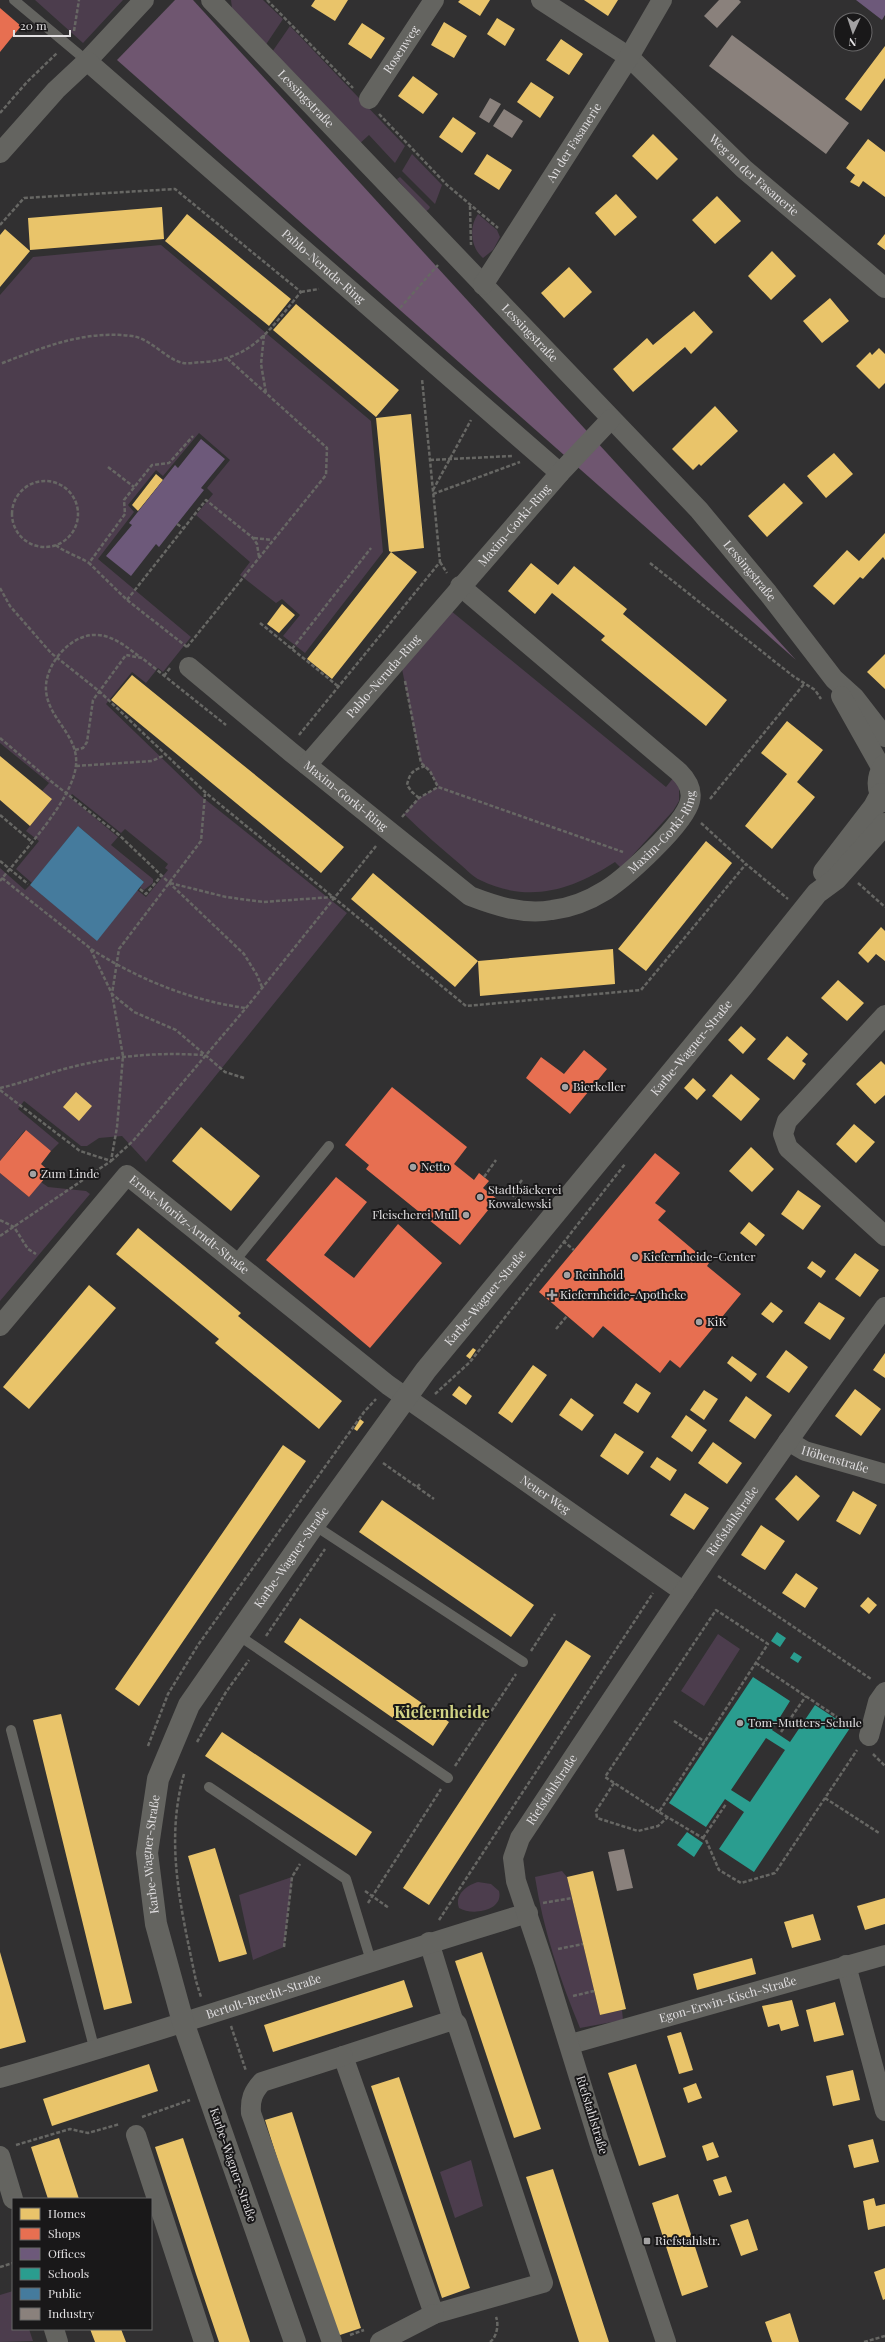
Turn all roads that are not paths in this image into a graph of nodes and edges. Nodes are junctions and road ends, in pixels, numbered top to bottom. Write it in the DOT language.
graph roads {
  1 [pos="14,0"];
  2 [pos="144,0"];
  3 [pos="434,0"];
  4 [pos="542,0"];
  5 [pos="662,0"];
  6 [pos="213,1"];
  7 [pos="629,57"];
  8 [pos="87,61"];
  9 [pos="369,99"];
  10 [pos="0,153"];
  11 [pos="488,277"];
  12 [pos="885,288"];
  13 [pos="611,419"];
  14 [pos="560,473"];
  15 [pos="460,586"];
  16 [pos="182,661"];
  17 [pos="834,679"];
  18 [pos="885,737"];
  19 [pos="883,767"];
  20 [pos="313,770"];
  21 [pos="883,797"];
  22 [pos="885,824"];
  23 [pos="817,893"];
  24 [pos="885,1015"];
  25 [pos="329,1146"];
  26 [pos="885,1236"];
  27 [pos="234,1262"];
  28 [pos="885,1307"];
  29 [pos="0,1326"];
  30 [pos="414,1403"];
  31 [pos="788,1441"];
  32 [pos="885,1474"];
  33 [pos="314,1525"];
  34 [pos="684,1592"];
  35 [pos="238,1635"];
  36 [pos="523,1662"];
  37 [pos="879,1686"];
  38 [pos="11,1730"];
  39 [pos="862,1737"];
  40 [pos="448,1778"];
  41 [pos="209,1787"];
  42 [pos="526,1910"];
  43 [pos="430,1942"];
  44 [pos="885,1955"];
  45 [pos="371,1961"];
  46 [pos="846,1965"];
  47 [pos="453,2020"];
  48 [pos="183,2022"];
  49 [pos="571,2044"];
  50 [pos="95,2051"];
  51 [pos="344,2056"];
  52 [pos="0,2078"];
  53 [pos="885,2111"];
  54 [pos="132,2125"];
  55 [pos="7,2151"];
  56 [pos="13,2198"];
  57 [pos="434,2314"];
  58 [pos="54,2330"];
  59 [pos="58,2342"];
  60 [pos="204,2342"];
  61 [pos="295,2342"];
  62 [pos="332,2342"];
  63 [pos="380,2342"];
  64 [pos="666,2342"];
  1 -- 8 [label="lane"];
  2 -- 8 [label="street"];
  3 -- 9 [label="street, Rosenweg"];
  4 -- 7 [label="street"];
  5 -- 7 [label="street, An der Fasanerie"];
  6 -- 11 [label="street, Lessingstraße"];
  7 -- 11 [label="street, An der Fasanerie"];
  7 -- 12 [label="street, Weg an der Fasanerie"];
  8 -- 10 [label="street"];
  8 -- 14 [label="street, Pablo-Neruda-Ring"];
  11 -- 13 [label="street, Lessingstraße"];
  13 -- 14 [label="street, Maxim-Gorki-Ring"];
  13 -- 17 [label="street, Lessingstraße"];
  14 -- 15 [label="street, Maxim-Gorki-Ring"];
  15 -- 20 [label="street, Pablo-Neruda-Ring"];
  15 -- 20 [label="street, Maxim-Gorki-Ring"];
  16 -- 20 [label="street, Maxim-Gorki-Ring"];
  17 -- 18 [label="street, Lessingstraße"];
  17 -- 19 [label="street, Lessingstraße"];
  19 -- 21 [label="street"];
  21 -- 23 [label="street, Karbe-Wagner-Straße"];
  22 -- 23 [label="street, Karbe-Wagner-Straße"];
  23 -- 30 [label="street, Karbe-Wagner-Straße"];
  24 -- 26 [label="street"];
  25 -- 27 [label="lane"];
  27 -- 29 [label="street, Ernst-Moritz-Arndt-Straße"];
  27 -- 30 [label="street, Ernst-Moritz-Arndt-Straße"];
  28 -- 31 [label="street, Riefstahlstraße"];
  30 -- 33 [label="street, Karbe-Wagner-Straße"];
  30 -- 34 [label="street, Neuer Weg"];
  31 -- 32 [label="street, Höhenstraße"];
  31 -- 34 [label="street, Riefstahlstraße"];
  33 -- 35 [label="street, Karbe-Wagner-Straße"];
  33 -- 36 [label="lane"];
  34 -- 42 [label="street, Riefstahlstraße"];
  35 -- 40 [label="lane"];
  35 -- 48 [label="street, Karbe-Wagner-Straße"];
  37 -- 39 [label="street"];
  38 -- 50 [label="lane"];
  41 -- 45 [label="lane"];
  42 -- 43 [label="street, Bertolt-Brecht-Straße"];
  42 -- 49 [label="street, Riefstahlstraße"];
  43 -- 45 [label="street, Bertolt-Brecht-Straße"];
  43 -- 47 [label="street"];
  44 -- 46 [label="street, Egon-Erwin-Kisch-Straße"];
  45 -- 48 [label="street, Bertolt-Brecht-Straße"];
  46 -- 49 [label="street, Egon-Erwin-Kisch-Straße"];
  46 -- 53 [label="street"];
  47 -- 51 [label="street"];
  47 -- 57 [label="street"];
  48 -- 50 [label="street, Bertolt-Brecht-Straße"];
  48 -- 61 [label="street, Karbe-Wagner-Straße"];
  49 -- 64 [label="street, Riefstahlstraße"];
  50 -- 52 [label="street, Bertolt-Brecht-Straße"];
  51 -- 57 [label="street"];
  51 -- 62 [label="street"];
  54 -- 60 [label="street"];
  55 -- 56 [label="street"];
  57 -- 63 [label="street"];
  58 -- 59 [label="street"];
}
